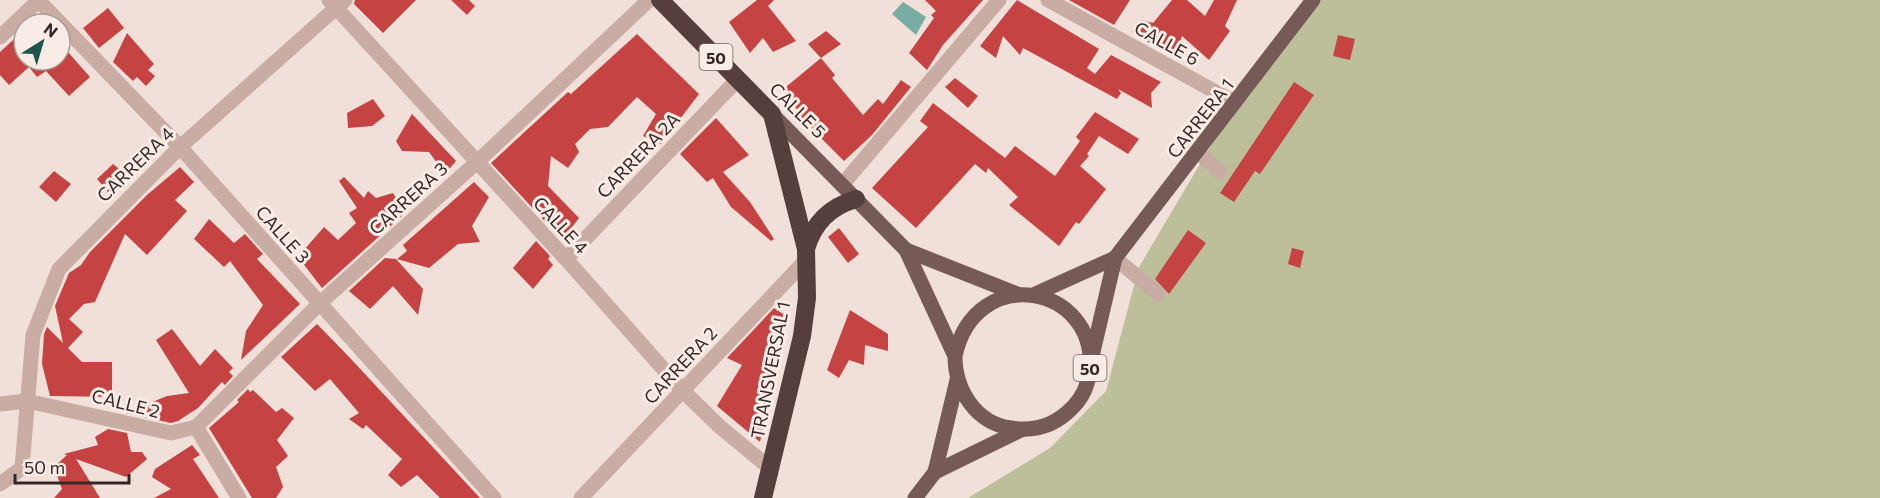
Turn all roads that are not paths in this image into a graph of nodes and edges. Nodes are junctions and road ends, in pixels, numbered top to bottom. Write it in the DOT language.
graph roads {
  1 [pos="38,0"];
  2 [pos="649,0"];
  3 [pos="999,0"];
  4 [pos="1048,0"];
  5 [pos="1313,0"];
  6 [pos="337,3"];
  7 [pos="668,3"];
  8 [pos="0,37"];
  9 [pos="738,79"];
  10 [pos="1236,103"];
  11 [pos="772,114"];
  12 [pos="180,147"];
  13 [pos="1198,152"];
  14 [pos="476,163"];
  15 [pos="1220,171"];
  16 [pos="842,185"];
  17 [pos="856,199"];
  18 [pos="906,250"];
  19 [pos="807,254"];
  20 [pos="1116,258"];
  21 [pos="566,259"];
  22 [pos="1017,294"];
  23 [pos="1158,294"];
  24 [pos="1032,295"];
  25 [pos="319,304"];
  26 [pos="955,356"];
  27 [pos="1090,361"];
  28 [pos="957,380"];
  29 [pos="682,390"];
  30 [pos="27,401"];
  31 [pos="0,404"];
  32 [pos="196,427"];
  33 [pos="1021,430"];
  34 [pos="771,469"];
  35 [pos="935,472"];
  36 [pos="0,484"];
  37 [pos="239,498"];
  38 [pos="494,498"];
  39 [pos="581,498"];
  40 [pos="764,498"];
  41 [pos="915,498"];
  1 -- 8 [label="street"];
  1 -- 12 [label="street, CALLE 3"];
  2 -- 14 [label="street, CARRERA 3"];
  3 -- 16 [label="street"];
  4 -- 10 [label="street, CALLE 6"];
  5 -- 10 [label="main road, CARRERA 1"];
  6 -- 12 [label="street, CARRERA 4"];
  6 -- 14 [label="street, CALLE 4"];
  7 -- 9 [label="highway, CALLE 5 / 50"];
  9 -- 11 [label="highway, CALLE 5 / 50"];
  9 -- 21 [label="street, CARRERA 2A"];
  10 -- 13 [label="main road, CARRERA 1"];
  11 -- 16 [label="main road, CALLE 5 / 50"];
  11 -- 19 [label="highway, TRANSVERSAL 1"];
  12 -- 25 [label="street, CALLE 3"];
  12 -- 30 [label="street, CARRERA 4"];
  13 -- 15 [label="street"];
  13 -- 20 [label="main road, CARRERA 1"];
  14 -- 21 [label="street, CALLE 4"];
  14 -- 25 [label="street, CARRERA 3"];
  16 -- 17 [label="main road, CALLE 5 / 50"];
  17 -- 18 [label="main road, CALLE 5 / 50"];
  17 -- 19 [label="highway, TRANSVERSAL 1"];
  18 -- 22 [label="main road, CALLE 5 / 50"];
  18 -- 26 [label="main road, CALLE 5 / 50"];
  19 -- 29 [label="street, CARRERA 2"];
  19 -- 34 [label="highway, TRANSVERSAL 1"];
  20 -- 23 [label="street"];
  20 -- 24 [label="main road, CARRERA 1"];
  20 -- 27 [label="main road, CARRERA 1"];
  21 -- 29 [label="street, CALLE 4"];
  22 -- 24 [label="main road, 50"];
  22 -- 26 [label="main road, 50"];
  24 -- 27 [label="main road, 50"];
  25 -- 32 [label="street, CARRERA 3"];
  25 -- 38 [label="street, CALLE 3"];
  26 -- 28 [label="main road, 50"];
  27 -- 33 [label="main road, 50"];
  28 -- 33 [label="main road, 50"];
  28 -- 35 [label="main road, 50"];
  29 -- 34 [label="street, CALLE 4"];
  29 -- 39 [label="street, CARRERA 2"];
  30 -- 31 [label="street, CALLE 2"];
  30 -- 32 [label="street, CALLE 2"];
  30 -- 36 [label="street, CARRERA 4"];
  32 -- 37 [label="street"];
  33 -- 35 [label="main road, 50"];
  34 -- 40 [label="highway, TRANSVERSAL 1"];
  35 -- 41 [label="main road, 50"];
}
